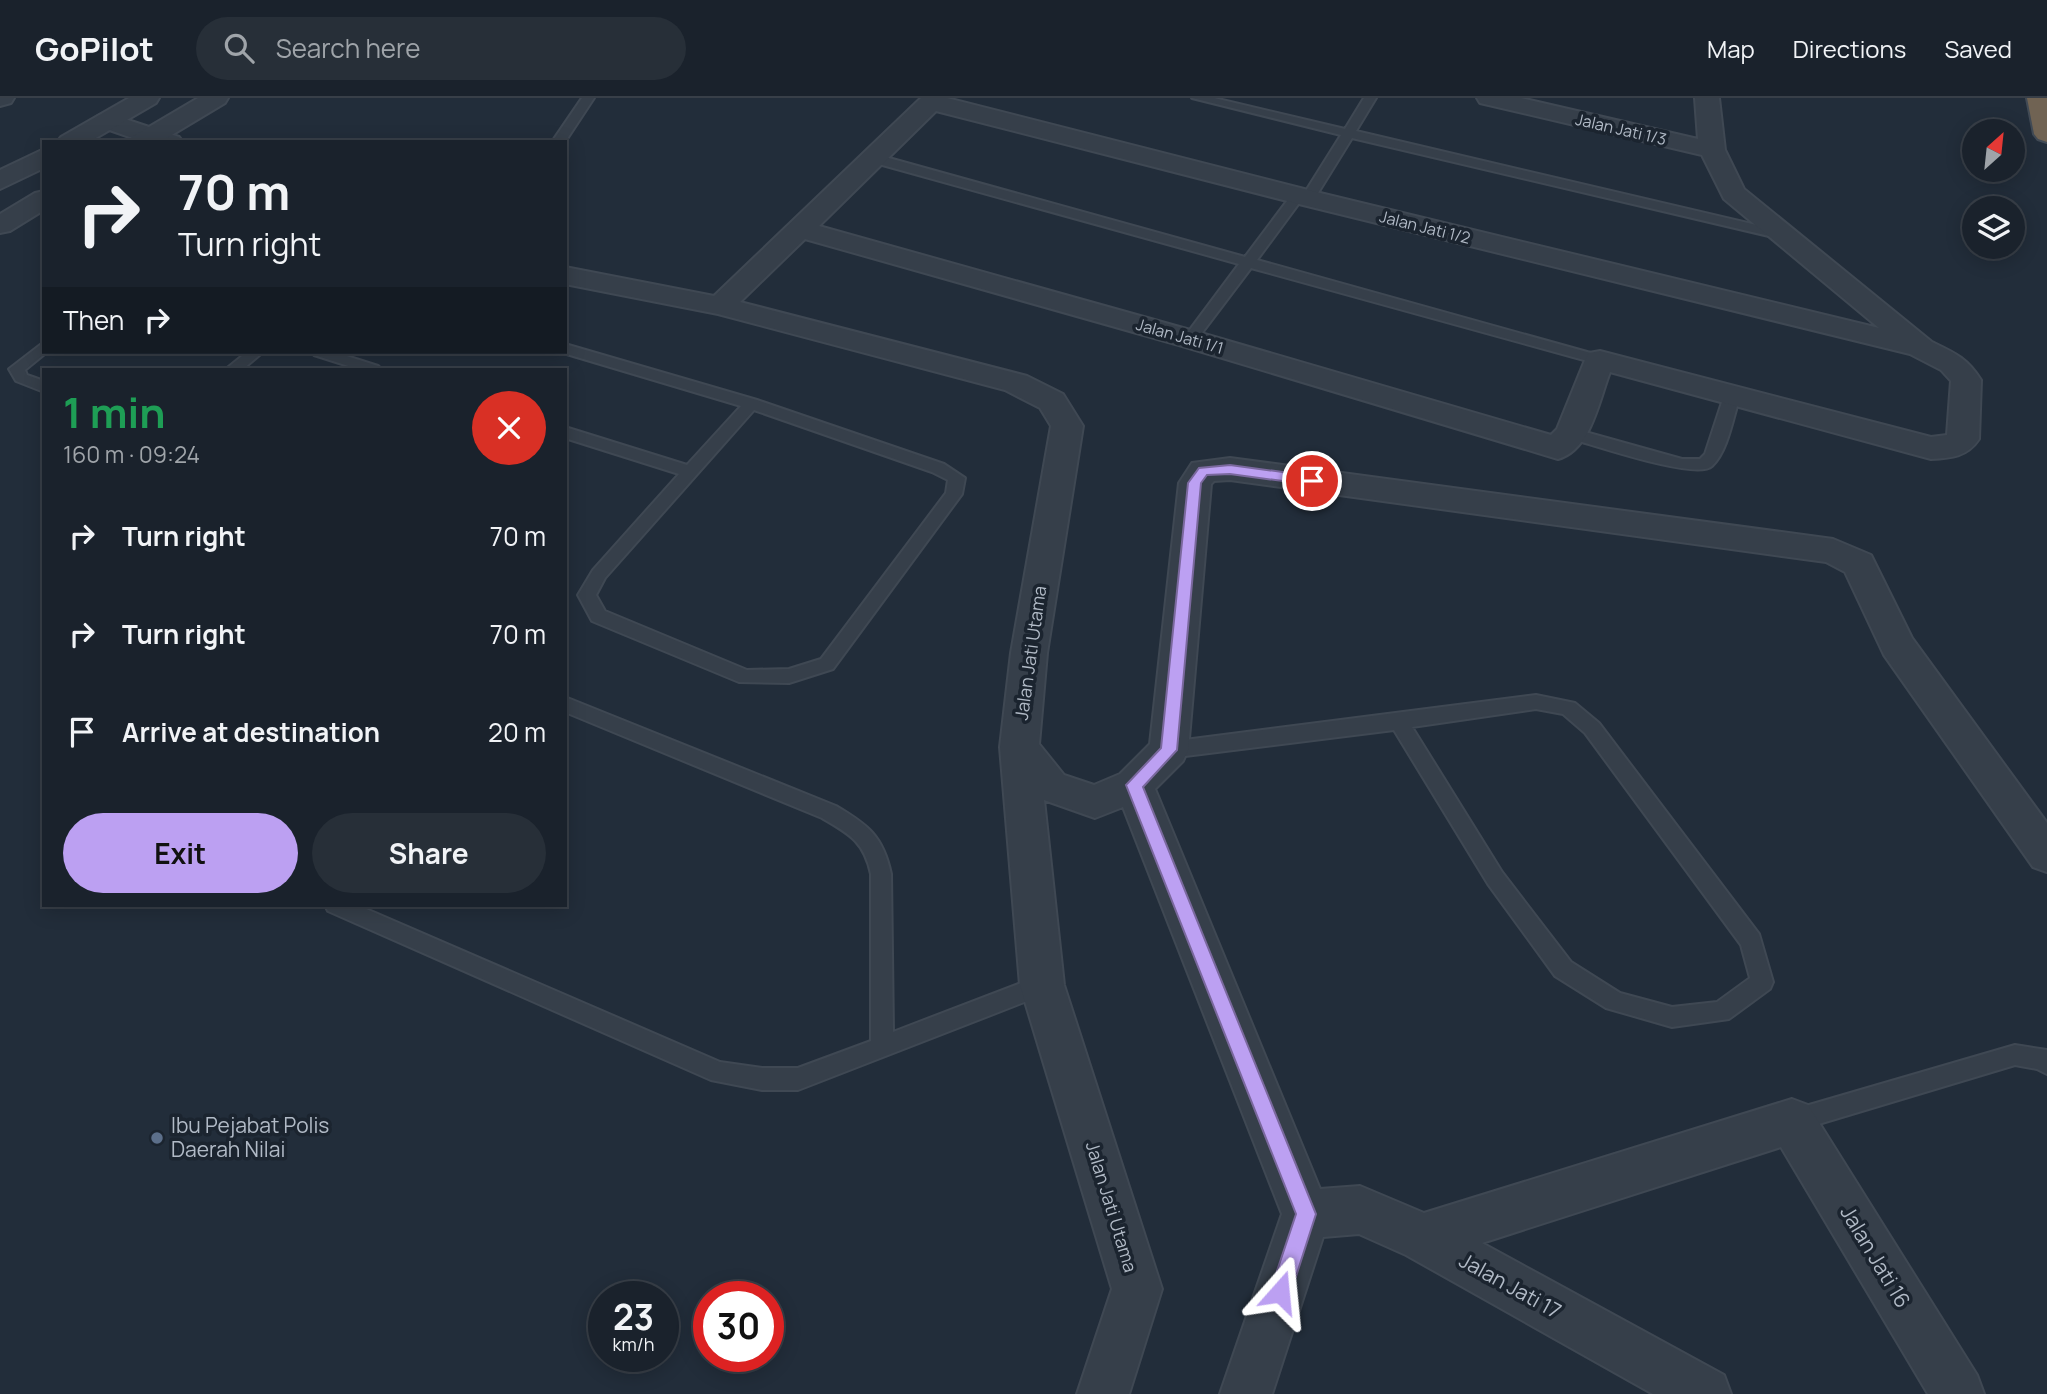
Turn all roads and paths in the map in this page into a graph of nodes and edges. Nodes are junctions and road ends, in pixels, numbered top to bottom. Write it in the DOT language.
graph roads {
  1 [pos="147,98"];
  2 [pos="216,98"];
  3 [pos="588,98"];
  4 [pos="1198,98"];
  5 [pos="1370,98"];
  6 [pos="1489,98"];
  7 [pos="1707,98"];
  8 [pos="2039,98"];
  9 [pos="933,100"];
  10 [pos="107,121"];
  11 [pos="1348,134"];
  12 [pos="2047,134"];
  13 [pos="74,140"];
  14 [pos="154,140"];
  15 [pos="559,140"];
  16 [pos="1712,150"];
  17 [pos="42,158"];
  18 [pos="873,158"];
  19 [pos="0,181"];
  20 [pos="1303,197"];
  21 [pos="42,200"];
  22 [pos="0,225"];
  23 [pos="800,229"];
  24 [pos="1789,237"];
  25 [pos="1247,263"];
  26 [pos="567,275"];
  27 [pos="720,306"];
  28 [pos="1190,339"];
  29 [pos="1921,348"];
  30 [pos="42,349"];
  31 [pos="567,350"];
  32 [pos="253,354"];
  33 [pos="325,354"];
  34 [pos="1600,360"];
  35 [pos="234,368"];
  36 [pos="370,368"];
  37 [pos="42,386"];
  38 [pos="1732,396"];
  39 [pos="751,404"];
  40 [pos="567,433"];
  41 [pos="1565,440"];
  42 [pos="690,472"];
  43 [pos="567,705"];
  44 [pos="1399,722"];
  45 [pos="1019,747"];
  46 [pos="1169,750"];
  47 [pos="1134,785"];
  48 [pos="2047,855"];
  49 [pos="340,907"];
  50 [pos="1042,985"];
  51 [pos="882,1045"];
  52 [pos="2047,1063"];
  53 [pos="1792,1121"];
  54 [pos="1306,1214"];
  55 [pos="1423,1238"];
  56 [pos="1103,1394"];
  57 [pos="1246,1394"];
  58 [pos="1704,1394"];
  59 [pos="1958,1394"];
  1 -- 10 [label="street"];
  2 -- 14 [label="street"];
  3 -- 15 [label="lane"];
  4 -- 11 [label="lane"];
  5 -- 11 [label="lane"];
  6 -- 16 [label="street, Jalan Jati 1/3"];
  7 -- 16 [label="street"];
  8 -- 12 [label="highway"];
  9 -- 18 [label="street"];
  9 -- 20 [label="street, Jalan Jati 1/2"];
  10 -- 13 [label="street"];
  10 -- 14 [label="street"];
  11 -- 20 [label="lane"];
  11 -- 24 [label="lane"];
  16 -- 24 [label="street"];
  17 -- 19 [label="street"];
  18 -- 23 [label="street"];
  18 -- 25 [label="lane"];
  20 -- 25 [label="lane"];
  20 -- 29 [label="street, Jalan Jati 1/2"];
  21 -- 22 [label="street"];
  23 -- 27 [label="street"];
  23 -- 28 [label="street, Jalan Jati 1/1"];
  24 -- 29 [label="street"];
  25 -- 28 [label="lane"];
  25 -- 34 [label="lane"];
  26 -- 27 [label="street, Jalan Jati Utama"];
  27 -- 45 [label="street, Jalan Jati Utama"];
  28 -- 41 [label="street, Jalan Jati 1/1"];
  29 -- 38 [label="street"];
  30 -- 37 [label="lane"];
  31 -- 39 [label="lane"];
  32 -- 35 [label="lane"];
  33 -- 36 [label="lane"];
  34 -- 38 [label="street"];
  34 -- 41 [label="street"];
  38 -- 41 [label="lane"];
  39 -- 42 [label="lane"];
  39 -- 42 [label="lane"];
  40 -- 42 [label="lane"];
  43 -- 51 [label="lane"];
  44 -- 44 [label="lane"];
  44 -- 46 [label="lane"];
  45 -- 47 [label="street"];
  45 -- 50 [label="street, Jalan Jati Utama"];
  46 -- 47 [label="street"];
  46 -- 48 [label="street"];
  47 -- 54 [label="street"];
  49 -- 51 [label="lane"];
  50 -- 51 [label="lane"];
  50 -- 56 [label="street, Jalan Jati Utama"];
  52 -- 53 [label="lane"];
  53 -- 55 [label="street"];
  53 -- 59 [label="street, Jalan Jati 16"];
  54 -- 55 [label="street, Jalan Jati 17"];
  54 -- 57 [label="street"];
  55 -- 58 [label="street, Jalan Jati 17"];
}
